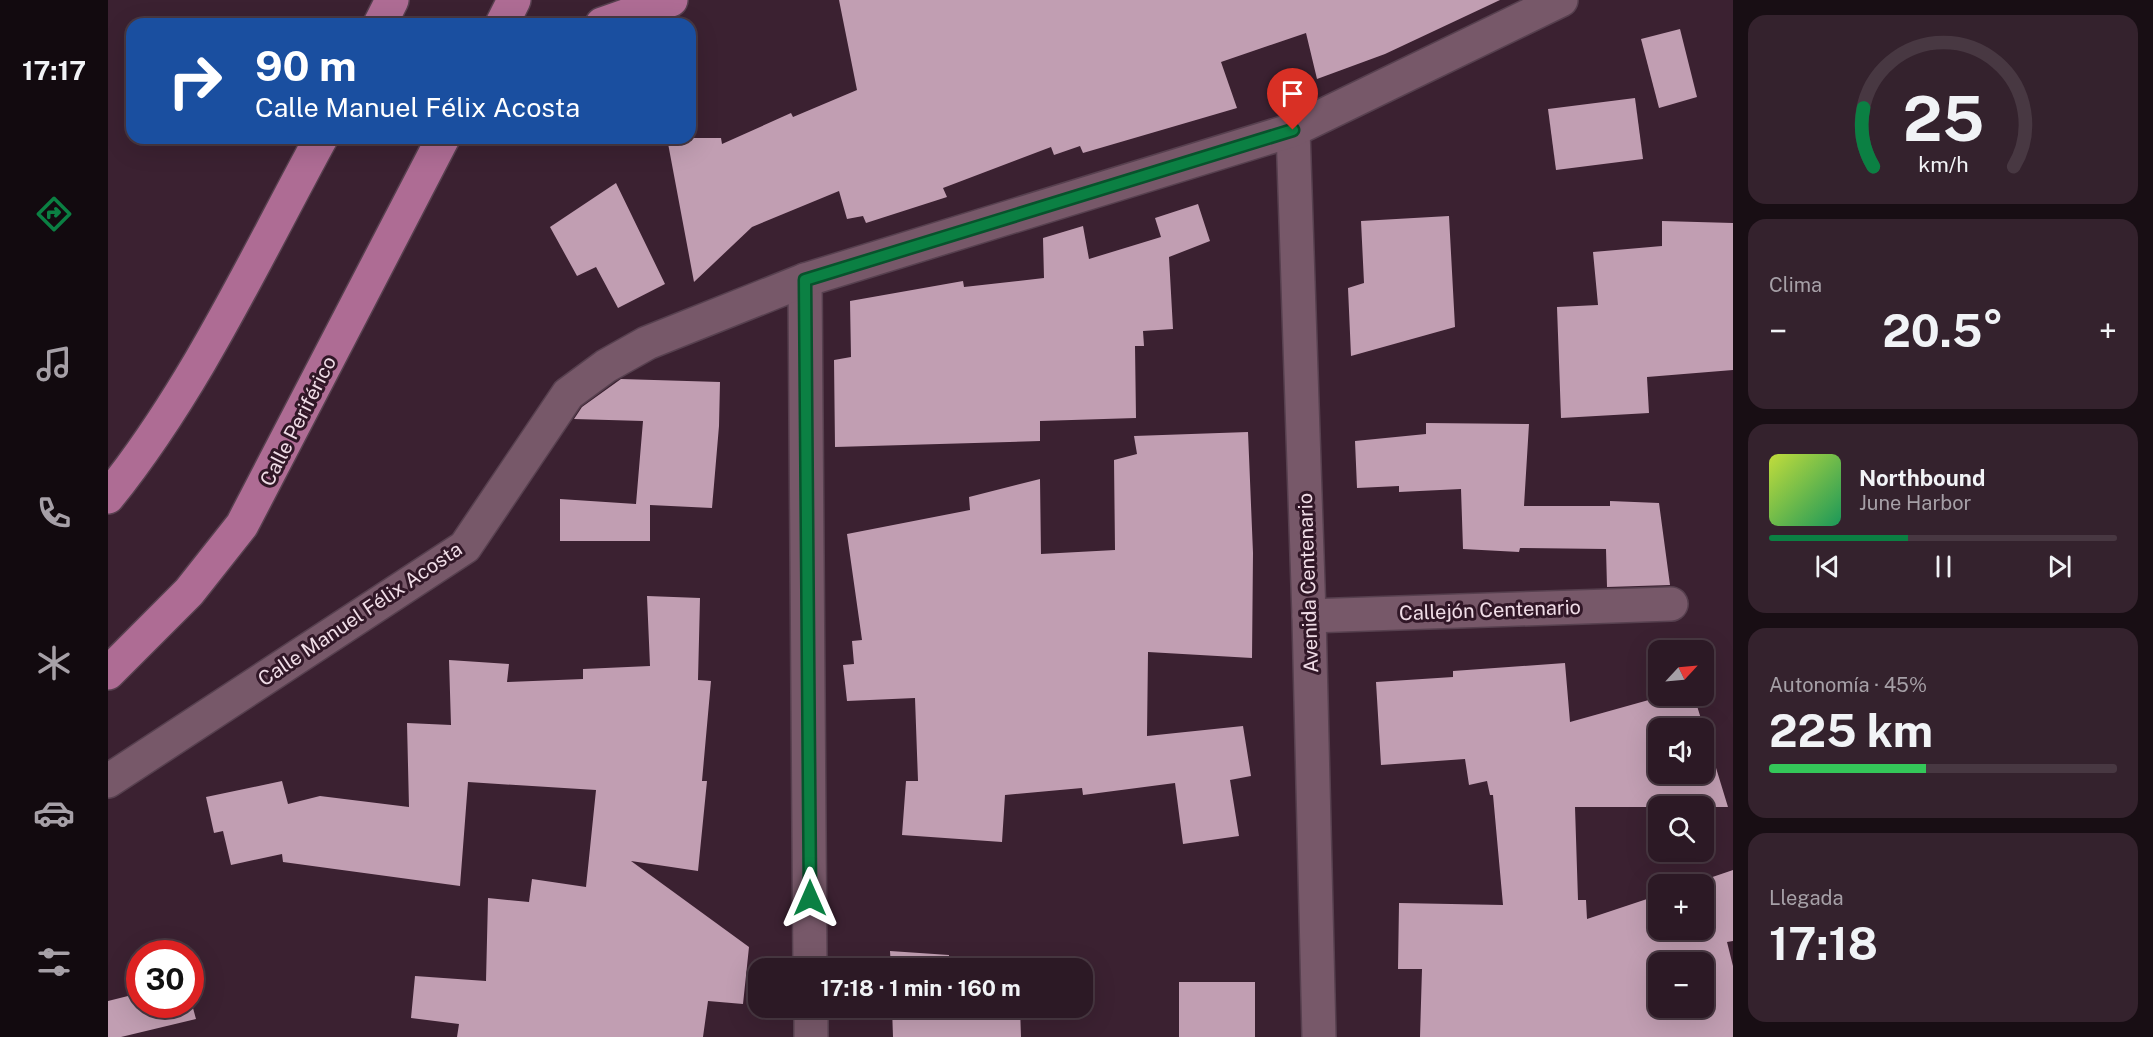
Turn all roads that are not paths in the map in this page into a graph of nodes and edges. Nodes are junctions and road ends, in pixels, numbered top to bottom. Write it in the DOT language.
graph roads {
  1 [pos="392,0"];
  2 [pos="514,0"];
  3 [pos="671,0"];
  4 [pos="1562,0"];
  5 [pos="383,18"];
  6 [pos="505,18"];
  7 [pos="619,18"];
  8 [pos="1293,130"];
  9 [pos="318,144"];
  10 [pos="440,144"];
  11 [pos="805,280"];
  12 [pos="108,497"];
  13 [pos="1671,604"];
  14 [pos="1309,616"];
  15 [pos="108,673"];
  16 [pos="108,781"];
  17 [pos="810,958"];
  18 [pos="811,1018"];
  19 [pos="811,1037"];
  20 [pos="1319,1037"];
  1 -- 5 [label="highway"];
  2 -- 6 [label="highway"];
  3 -- 7 [label="highway"];
  4 -- 8 [label="street, Calle Manuel Félix Acosta"];
  8 -- 11 [label="street, Calle Manuel Félix Acosta"];
  8 -- 14 [label="street, Avenida Centenario"];
  9 -- 12 [label="highway"];
  10 -- 15 [label="highway, Calle Periférico"];
  11 -- 16 [label="street, Calle Manuel Félix Acosta"];
  11 -- 17 [label="street"];
  13 -- 14 [label="street, Callejón Centenario"];
  14 -- 20 [label="street, Avenida Centenario"];
  18 -- 19 [label="street"];
}
